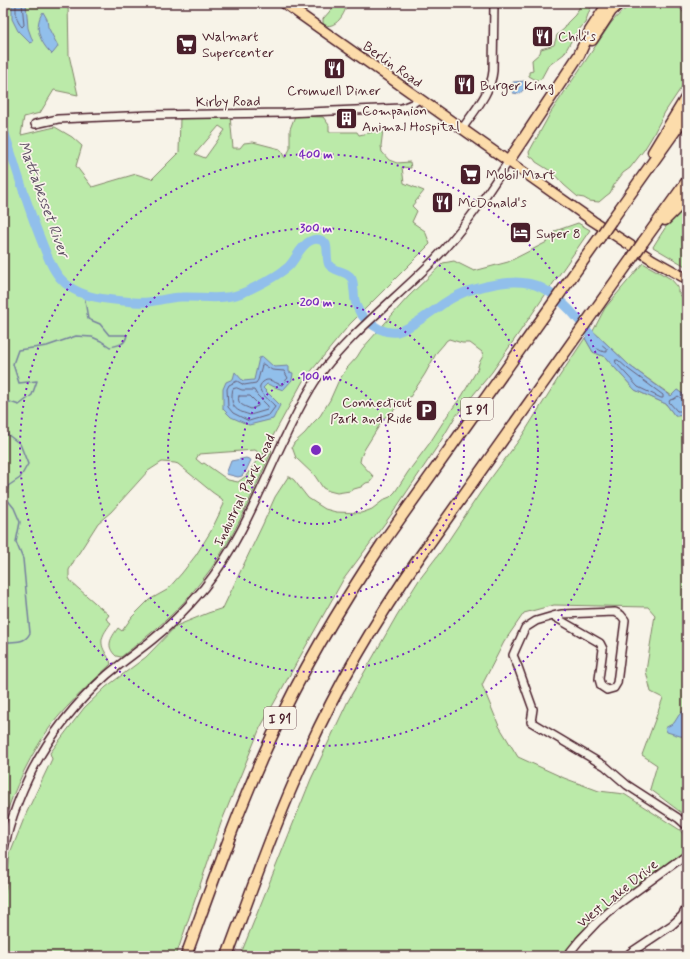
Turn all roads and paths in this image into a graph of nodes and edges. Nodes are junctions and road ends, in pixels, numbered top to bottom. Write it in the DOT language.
graph roads {
  1 [pos="284,3"];
  2 [pos="494,3"];
  3 [pos="609,3"];
  4 [pos="620,3"];
  5 [pos="579,55"];
  6 [pos="687,96"];
  7 [pos="419,99"];
  8 [pos="687,114"];
  9 [pos="35,124"];
  10 [pos="462,129"];
  11 [pos="508,162"];
  12 [pos="687,181"];
  13 [pos="634,188"];
  14 [pos="687,198"];
  15 [pos="645,240"];
  16 [pos="687,279"];
  17 [pos="553,616"];
  18 [pos="687,826"];
  19 [pos="3,853"];
  20 [pos="687,854"];
  21 [pos="687,907"];
  22 [pos="186,956"];
  23 [pos="227,956"];
  24 [pos="567,956"];
  25 [pos="627,956"];
  1 -- 7 [label="main road, Berlin Road"];
  2 -- 10 [label="street"];
  3 -- 5 [label="highway"];
  4 -- 5 [label="highway"];
  5 -- 11 [label="highway"];
  6 -- 13 [label="highway"];
  7 -- 9 [label="street, Kirby Road"];
  7 -- 10 [label="main road, Berlin Road"];
  8 -- 13 [label="highway, I 91"];
  10 -- 11 [label="main road, Berlin Road"];
  11 -- 16 [label="main road, Berlin Road"];
  11 -- 19 [label="street, Industrial Park Road"];
  12 -- 15 [label="highway, I 91"];
  13 -- 22 [label="highway, I 91, bridge"];
  14 -- 15 [label="highway"];
  15 -- 23 [label="highway, I 91, bridge"];
  17 -- 17 [label="street"];
  17 -- 18 [label="street"];
  20 -- 24 [label="street, West Lake Drive"];
  21 -- 25 [label="street"];
}
